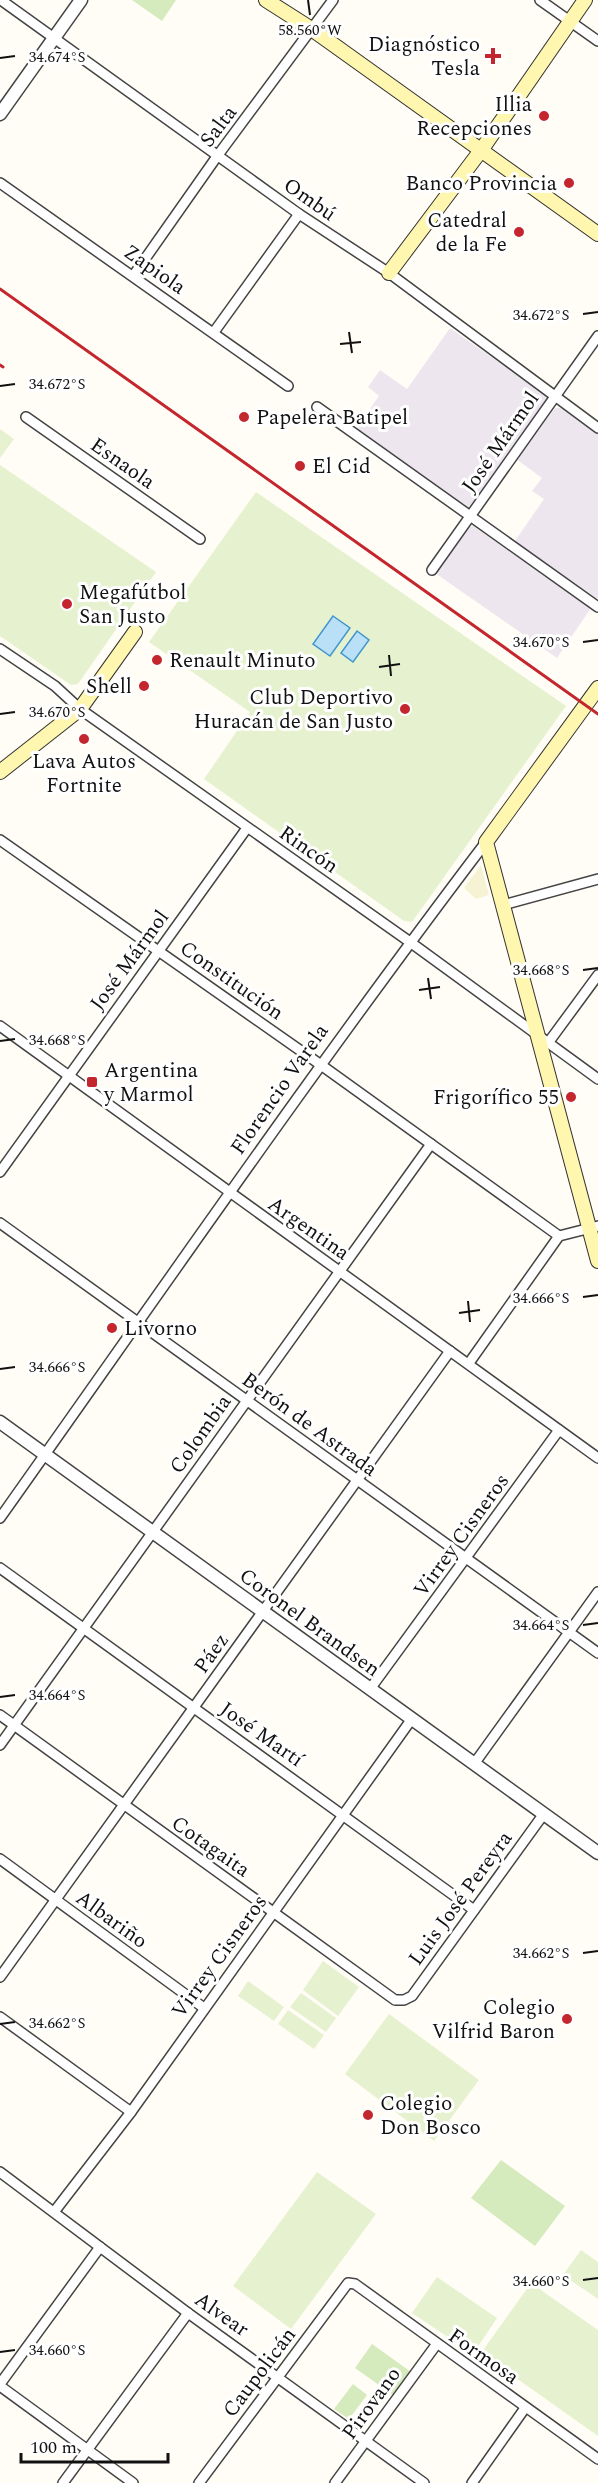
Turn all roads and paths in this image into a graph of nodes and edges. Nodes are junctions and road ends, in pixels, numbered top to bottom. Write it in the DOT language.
graph roads {
  1 [pos="1,0"];
  2 [pos="81,0"];
  3 [pos="266,0"];
  4 [pos="333,0"];
  5 [pos="540,0"];
  6 [pos="585,0"];
  7 [pos="570,21"];
  8 [pos="313,30"];
  9 [pos="54,38"];
  10 [pos="598,41"];
  11 [pos="0,114"];
  12 [pos="482,149"];
  13 [pos="219,155"];
  14 [pos="0,183"];
  15 [pos="299,214"];
  16 [pos="598,234"];
  17 [pos="388,273"];
  18 [pos="133,276"];
  19 [pos="214,332"];
  20 [pos="598,336"];
  21 [pos="288,386"];
  22 [pos="554,397"];
  23 [pos="317,407"];
  24 [pos="26,417"];
  25 [pos="598,428"];
  26 [pos="470,516"];
  27 [pos="200,539"];
  28 [pos="432,570"];
  29 [pos="598,607"];
  30 [pos="135,632"];
  31 [pos="0,649"];
  32 [pos="598,688"];
  33 [pos="80,709"];
  34 [pos="0,772"];
  35 [pos="247,828"];
  36 [pos="0,840"];
  37 [pos="486,842"];
  38 [pos="598,879"];
  39 [pos="503,905"];
  40 [pos="410,942"];
  41 [pos="158,951"];
  42 [pos="598,975"];
  43 [pos="0,1026"];
  44 [pos="543,1039"];
  45 [pos="321,1065"];
  46 [pos="68,1076"];
  47 [pos="598,1078"];
  48 [pos="431,1144"];
  49 [pos="0,1172"];
  50 [pos="230,1194"];
  51 [pos="0,1223"];
  52 [pos="594,1227"];
  53 [pos="559,1236"];
  54 [pos="598,1261"];
  55 [pos="340,1271"];
  56 [pos="137,1323"];
  57 [pos="450,1351"];
  58 [pos="469,1363"];
  59 [pos="247,1400"];
  60 [pos="0,1422"];
  61 [pos="559,1430"];
  62 [pos="45,1455"];
  63 [pos="598,1458"];
  64 [pos="356,1480"];
  65 [pos="0,1518"];
  66 [pos="152,1533"];
  67 [pos="466,1559"];
  68 [pos="0,1568"];
  69 [pos="598,1592"];
  70 [pos="262,1612"];
  71 [pos="85,1629"];
  72 [pos="568,1632"];
  73 [pos="598,1653"];
  74 [pos="370,1689"];
  75 [pos="194,1707"];
  76 [pos="0,1715"];
  77 [pos="411,1720"];
  78 [pos="14,1725"];
  79 [pos="0,1745"];
  80 [pos="474,1764"];
  81 [pos="122,1805"];
  82 [pos="344,1814"];
  83 [pos="543,1815"];
  84 [pos="598,1853"];
  85 [pos="0,1859"];
  86 [pos="55,1900"];
  87 [pos="474,1910"];
  88 [pos="274,1911"];
  89 [pos="0,1977"];
  90 [pos="404,2000"];
  91 [pos="204,2008"];
  92 [pos="0,2017"];
  93 [pos="131,2112"];
  94 [pos="0,2172"];
  95 [pos="54,2212"];
  96 [pos="100,2247"];
  97 [pos="348,2283"];
  98 [pos="188,2313"];
  99 [pos="436,2345"];
  100 [pos="279,2376"];
  101 [pos="0,2385"];
  102 [pos="525,2408"];
  103 [pos="366,2441"];
  104 [pos="87,2450"];
  105 [pos="598,2459"];
  106 [pos="63,2483"];
  107 [pos="133,2483"];
  108 [pos="199,2483"];
  109 [pos="335,2483"];
  110 [pos="424,2483"];
  111 [pos="472,2483"];
  1 -- 9 [label="street, Ombú"];
  2 -- 9 [label="street"];
  3 -- 8 [label="main road"];
  4 -- 8 [label="street, Salta"];
  5 -- 7 [label="street"];
  6 -- 7 [label="main road"];
  7 -- 10 [label="street"];
  7 -- 12 [label="main road"];
  8 -- 12 [label="main road"];
  8 -- 13 [label="street, Salta"];
  9 -- 11 [label="street"];
  9 -- 13 [label="street, Ombú"];
  12 -- 16 [label="main road"];
  12 -- 17 [label="main road"];
  13 -- 15 [label="street, Ombú"];
  13 -- 18 [label="street, Salta"];
  14 -- 18 [label="street, Zapiola"];
  15 -- 17 [label="street, Ombú"];
  15 -- 19 [label="street"];
  17 -- 22 [label="street, Ombú"];
  18 -- 19 [label="street, Zapiola"];
  19 -- 21 [label="street, Zapiola"];
  20 -- 22 [label="street, José Mármol"];
  22 -- 25 [label="street, Ombú"];
  22 -- 26 [label="street, José Mármol"];
  23 -- 26 [label="street"];
  24 -- 27 [label="street, Esnaola"];
  26 -- 28 [label="street, José Mármol"];
  26 -- 29 [label="street"];
  30 -- 33 [label="main road"];
  31 -- 33 [label="street, Rincón"];
  32 -- 37 [label="main road, Florencio Varela"];
  33 -- 34 [label="main road"];
  33 -- 35 [label="street, Rincón"];
  35 -- 40 [label="street, Rincón"];
  35 -- 41 [label="street, José Mármol"];
  36 -- 41 [label="street, Constitución"];
  37 -- 39 [label="main road"];
  37 -- 40 [label="street, Florencio Varela"];
  38 -- 39 [label="street"];
  39 -- 44 [label="main road"];
  40 -- 44 [label="street, Rincón"];
  40 -- 45 [label="street, Florencio Varela"];
  41 -- 45 [label="street, Constitución"];
  41 -- 46 [label="street, José Mármol"];
  42 -- 44 [label="street"];
  43 -- 46 [label="street, Argentina"];
  44 -- 47 [label="street, Rincón"];
  44 -- 52 [label="main road"];
  45 -- 48 [label="street, Constitución"];
  45 -- 50 [label="street, Florencio Varela"];
  46 -- 49 [label="street, José Mármol"];
  46 -- 50 [label="street, Argentina"];
  48 -- 53 [label="street, Constitución"];
  48 -- 55 [label="street, Colombia"];
  50 -- 55 [label="street, Argentina"];
  50 -- 56 [label="street, Florencio Varela"];
  51 -- 56 [label="street, Berón de Astrada"];
  52 -- 53 [label="street"];
  52 -- 54 [label="main road"];
  53 -- 58 [label="street"];
  55 -- 57 [label="street, Argentina"];
  55 -- 59 [label="street, Colombia"];
  56 -- 59 [label="street, Berón de Astrada"];
  56 -- 62 [label="street, Florencio Varela"];
  57 -- 58 [label="street, Argentina"];
  57 -- 64 [label="street, Páez"];
  58 -- 61 [label="street, Argentina"];
  59 -- 64 [label="street, Berón de Astrada"];
  59 -- 66 [label="street, Colombia"];
  60 -- 62 [label="street, Coronel Brandsen"];
  61 -- 63 [label="street, Argentina"];
  61 -- 67 [label="street, Virrey Cisneros"];
  62 -- 65 [label="street, Florencio Varela"];
  62 -- 66 [label="street, Coronel Brandsen"];
  64 -- 67 [label="street, Berón de Astrada"];
  64 -- 70 [label="street, Páez"];
  66 -- 70 [label="street, Coronel Brandsen"];
  66 -- 71 [label="street, Colombia"];
  67 -- 72 [label="street, Berón de Astrada"];
  67 -- 74 [label="street, Virrey Cisneros"];
  68 -- 71 [label="street, José Martí"];
  69 -- 72 [label="street"];
  70 -- 74 [label="street, Coronel Brandsen"];
  70 -- 75 [label="street, Páez"];
  71 -- 75 [label="street, José Martí"];
  71 -- 78 [label="street, Colombia"];
  72 -- 73 [label="street, Berón de Astrada"];
  72 -- 80 [label="street"];
  74 -- 77 [label="street, Coronel Brandsen"];
  75 -- 81 [label="street, Páez"];
  75 -- 82 [label="street, José Martí"];
  76 -- 78 [label="street, Cotagaita"];
  77 -- 80 [label="street, Coronel Brandsen"];
  77 -- 82 [label="street, Virrey Cisneros"];
  78 -- 79 [label="street, Colombia"];
  78 -- 81 [label="street, Cotagaita"];
  80 -- 83 [label="street, Coronel Brandsen"];
  81 -- 86 [label="street, Páez"];
  81 -- 88 [label="street, Cotagaita"];
  82 -- 87 [label="street, José Martí"];
  82 -- 88 [label="street, Virrey Cisneros"];
  83 -- 84 [label="street, Coronel Brandsen"];
  83 -- 87 [label="street, Luis José Pereyra"];
  85 -- 86 [label="street, Albariño"];
  86 -- 89 [label="street, Páez"];
  86 -- 91 [label="street, Albariño"];
  87 -- 90 [label="street, Luis José Pereyra"];
  88 -- 90 [label="street, Cotagaita"];
  88 -- 91 [label="street, Virrey Cisneros"];
  91 -- 93 [label="street, Virrey Cisneros"];
  92 -- 93 [label="street"];
  93 -- 95 [label="street, Virrey Cisneros"];
  94 -- 95 [label="street, Alvear"];
  95 -- 96 [label="street, Alvear"];
  96 -- 98 [label="street, Alvear"];
  96 -- 101 [label="street"];
  97 -- 99 [label="street, Formosa"];
  97 -- 100 [label="street, Caupolicán"];
  98 -- 100 [label="street, Alvear"];
  98 -- 104 [label="street"];
  99 -- 102 [label="street, Formosa"];
  99 -- 103 [label="street, Pirovano"];
  100 -- 103 [label="street, Alvear"];
  100 -- 108 [label="street, Caupolicán"];
  101 -- 104 [label="street"];
  102 -- 105 [label="street, Formosa"];
  102 -- 111 [label="street"];
  103 -- 109 [label="street, Pirovano"];
  103 -- 110 [label="street, Alvear"];
  104 -- 106 [label="street"];
  104 -- 107 [label="street"];
}
